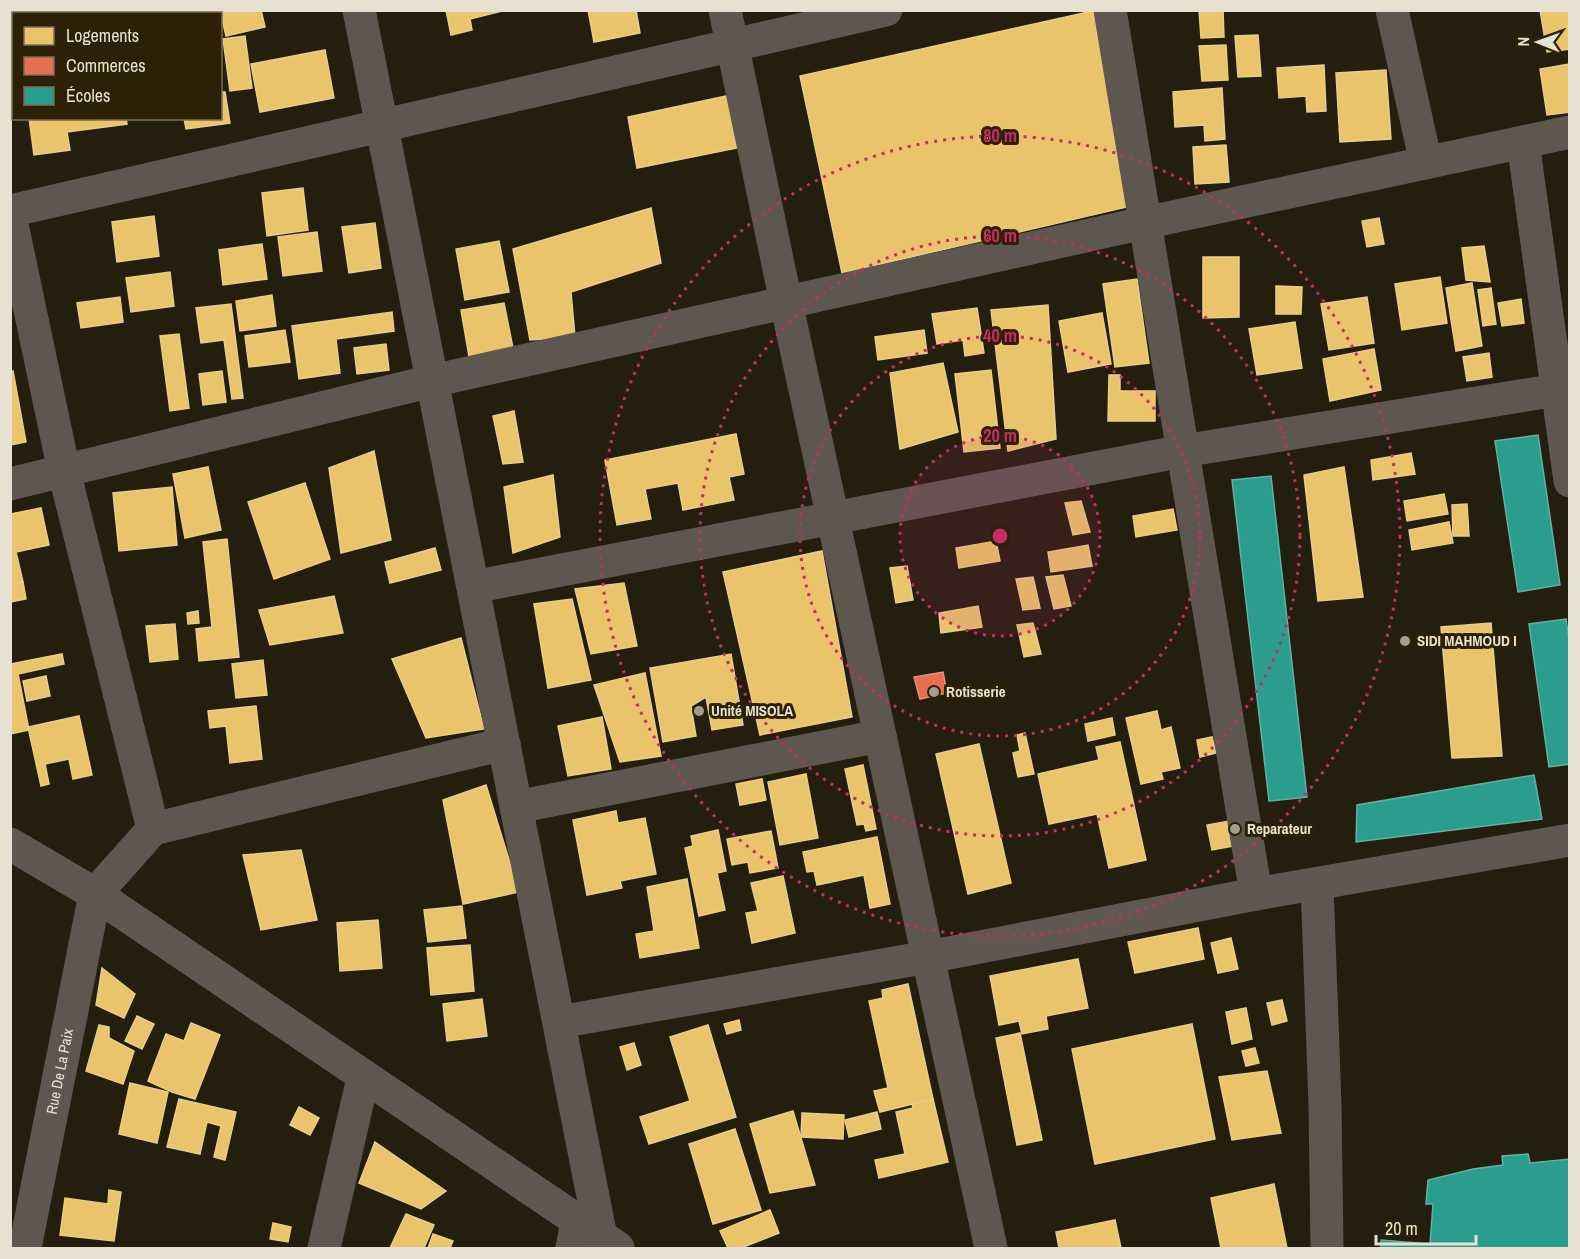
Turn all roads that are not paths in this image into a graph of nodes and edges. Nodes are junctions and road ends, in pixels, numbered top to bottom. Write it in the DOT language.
graph roads {
  1 [pos="359,10"];
  2 [pos="725,10"];
  3 [pos="886,10"];
  4 [pos="1110,10"];
  5 [pos="1392,10"];
  6 [pos="733,45"];
  7 [pos="382,125"];
  8 [pos="1569,132"];
  9 [pos="1523,142"];
  10 [pos="1426,163"];
  11 [pos="10,213"];
  12 [pos="1144,223"];
  13 [pos="786,302"];
  14 [pos="432,381"];
  15 [pos="1557,390"];
  16 [pos="1184,451"];
  17 [pos="64,471"];
  18 [pos="1569,481"];
  19 [pos="10,484"];
  20 [pos="834,519"];
  21 [pos="473,587"];
  22 [pos="880,736"];
  23 [pos="504,744"];
  24 [pos="516,807"];
  25 [pos="153,829"];
  26 [pos="1569,840"];
  27 [pos="10,844"];
  28 [pos="1317,884"];
  29 [pos="94,894"];
  30 [pos="1256,894"];
  31 [pos="928,957"];
  32 [pos="559,1022"];
  33 [pos="363,1078"];
  34 [pos="22,1229"];
  35 [pos="592,1239"];
  36 [pos="324,1248"];
  37 [pos="991,1248"];
  38 [pos="1327,1248"];
  1 -- 7 [label="street"];
  2 -- 6 [label="street"];
  3 -- 6 [label="street"];
  4 -- 12 [label="street"];
  5 -- 10 [label="street"];
  6 -- 7 [label="street"];
  6 -- 13 [label="street"];
  7 -- 11 [label="street"];
  7 -- 14 [label="street"];
  8 -- 9 [label="street"];
  9 -- 10 [label="street"];
  9 -- 15 [label="street"];
  10 -- 12 [label="street"];
  11 -- 17 [label="street"];
  12 -- 13 [label="street"];
  12 -- 16 [label="street"];
  13 -- 14 [label="street"];
  13 -- 20 [label="street"];
  14 -- 17 [label="street"];
  14 -- 21 [label="street"];
  15 -- 16 [label="street"];
  15 -- 18 [label="street"];
  16 -- 20 [label="street"];
  16 -- 30 [label="street"];
  17 -- 19 [label="street"];
  17 -- 25 [label="street"];
  20 -- 21 [label="street"];
  20 -- 22 [label="street"];
  21 -- 23 [label="street"];
  22 -- 24 [label="street"];
  22 -- 31 [label="street"];
  23 -- 24 [label="street"];
  23 -- 25 [label="street"];
  24 -- 32 [label="street"];
  25 -- 29 [label="street"];
  26 -- 28 [label="street"];
  27 -- 29 [label="street"];
  28 -- 30 [label="street"];
  28 -- 38 [label="street"];
  29 -- 33 [label="street"];
  29 -- 34 [label="street, Rue De La Paix"];
  30 -- 31 [label="street"];
  31 -- 32 [label="street"];
  31 -- 37 [label="street"];
  32 -- 35 [label="street"];
  33 -- 35 [label="street"];
  33 -- 36 [label="street"];
}
